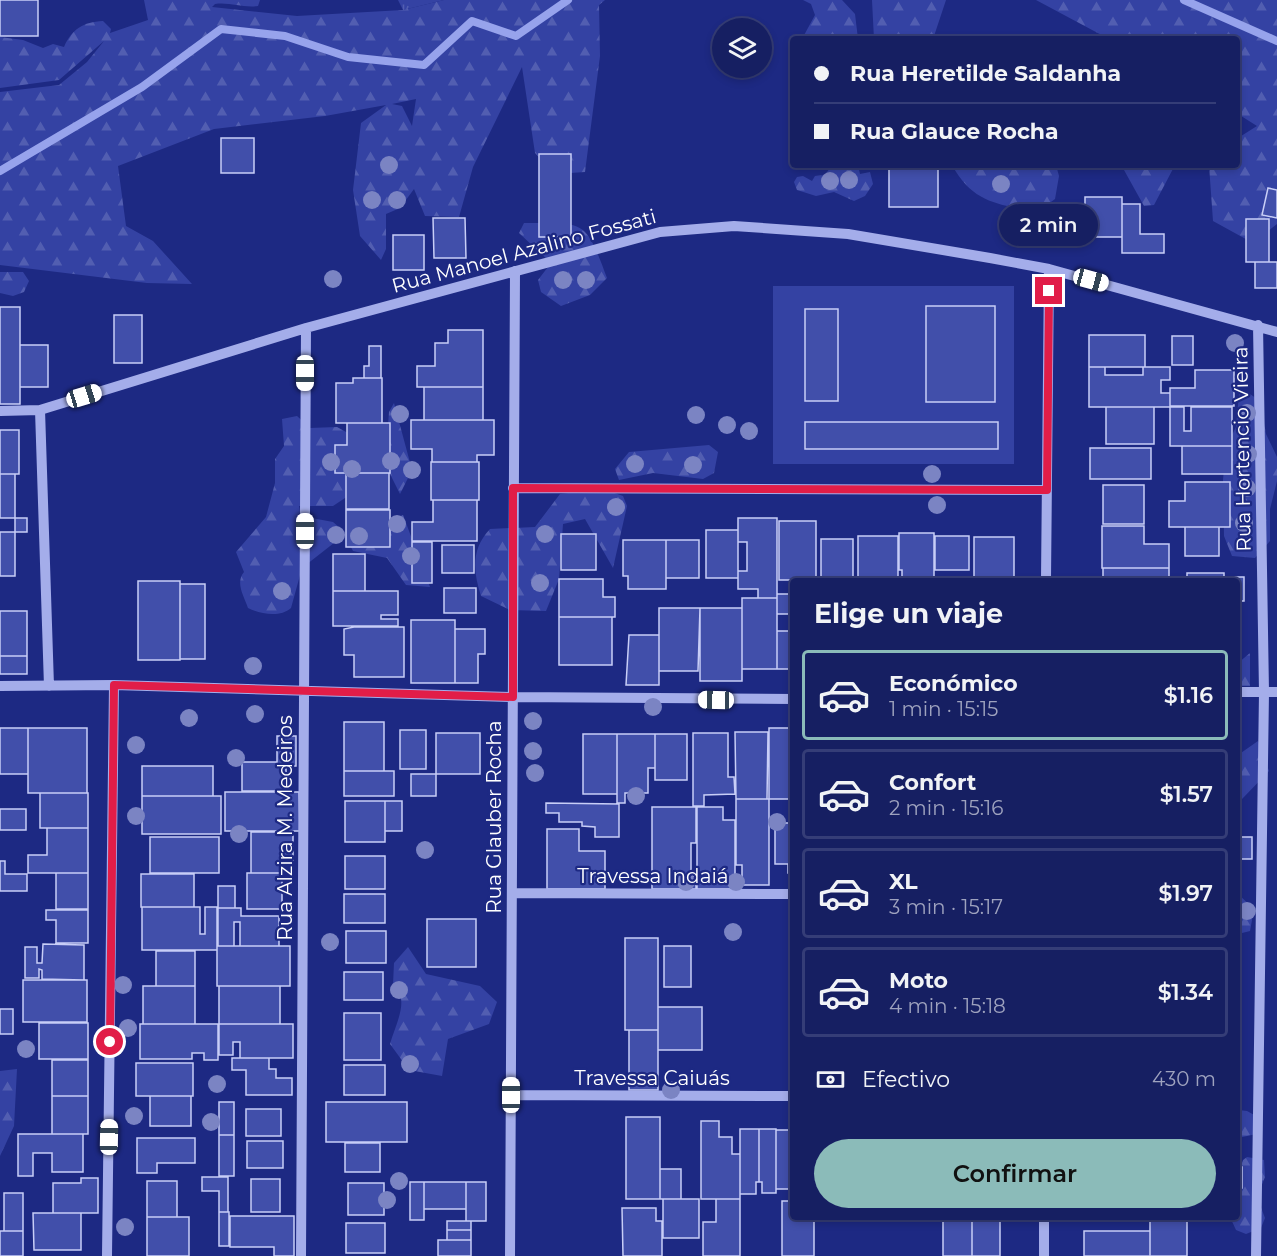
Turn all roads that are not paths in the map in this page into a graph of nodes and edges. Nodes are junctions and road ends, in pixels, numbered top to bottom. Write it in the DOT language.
graph roads {
  1 [pos="1049,269"];
  2 [pos="515,271"];
  3 [pos="1258,325"];
  4 [pos="306,328"];
  5 [pos="1277,332"];
  6 [pos="40,410"];
  7 [pos="0,411"];
  8 [pos="513,488"];
  9 [pos="1047,490"];
  10 [pos="1046,578"];
  11 [pos="114,685"];
  12 [pos="0,686"];
  13 [pos="49,686"];
  14 [pos="304,688"];
  15 [pos="1240,692"];
  16 [pos="1264,692"];
  17 [pos="1277,692"];
  18 [pos="513,697"];
  19 [pos="790,699"];
  20 [pos="512,893"];
  21 [pos="790,894"];
  22 [pos="511,1095"];
  23 [pos="790,1096"];
  24 [pos="1044,1220"];
  25 [pos="107,1256"];
  26 [pos="301,1256"];
  27 [pos="510,1256"];
  28 [pos="1044,1256"];
  29 [pos="1256,1256"];
  1 -- 2 [label="street, Rua Manoel Azalino Fossati"];
  1 -- 3 [label="street, Rua Manoel Azalino Fossati"];
  1 -- 9 [label="street"];
  2 -- 4 [label="street, Rua Manoel Azalino Fossati"];
  2 -- 8 [label="street, Rua Glauber Rocha"];
  3 -- 5 [label="street, Rua Manoel Azalino Fossati"];
  3 -- 16 [label="street, Rua Hortencio Vieira"];
  4 -- 6 [label="street, Rua Manoel Azalino Fossati"];
  4 -- 14 [label="street, Rua Alzira M. Medeiros"];
  6 -- 7 [label="street, Rua Manoel Azalino Fossati"];
  6 -- 13 [label="street"];
  8 -- 9 [label="street"];
  8 -- 18 [label="street, Rua Glauber Rocha"];
  9 -- 10 [label="street"];
  11 -- 13 [label="street"];
  11 -- 14 [label="street"];
  11 -- 25 [label="street"];
  12 -- 13 [label="street"];
  14 -- 18 [label="street"];
  14 -- 26 [label="street, Rua Alzira M. Medeiros"];
  15 -- 16 [label="street"];
  16 -- 17 [label="street"];
  16 -- 29 [label="street, Rua Hortencio Vieira"];
  18 -- 19 [label="street"];
  18 -- 20 [label="street, Rua Glauber Rocha"];
  20 -- 21 [label="street, Travessa Indaiá"];
  20 -- 22 [label="street, Rua Glauber Rocha"];
  22 -- 23 [label="street, Travessa Caiuás"];
  22 -- 27 [label="street, Rua Glauber Rocha"];
  24 -- 28 [label="street"];
}
